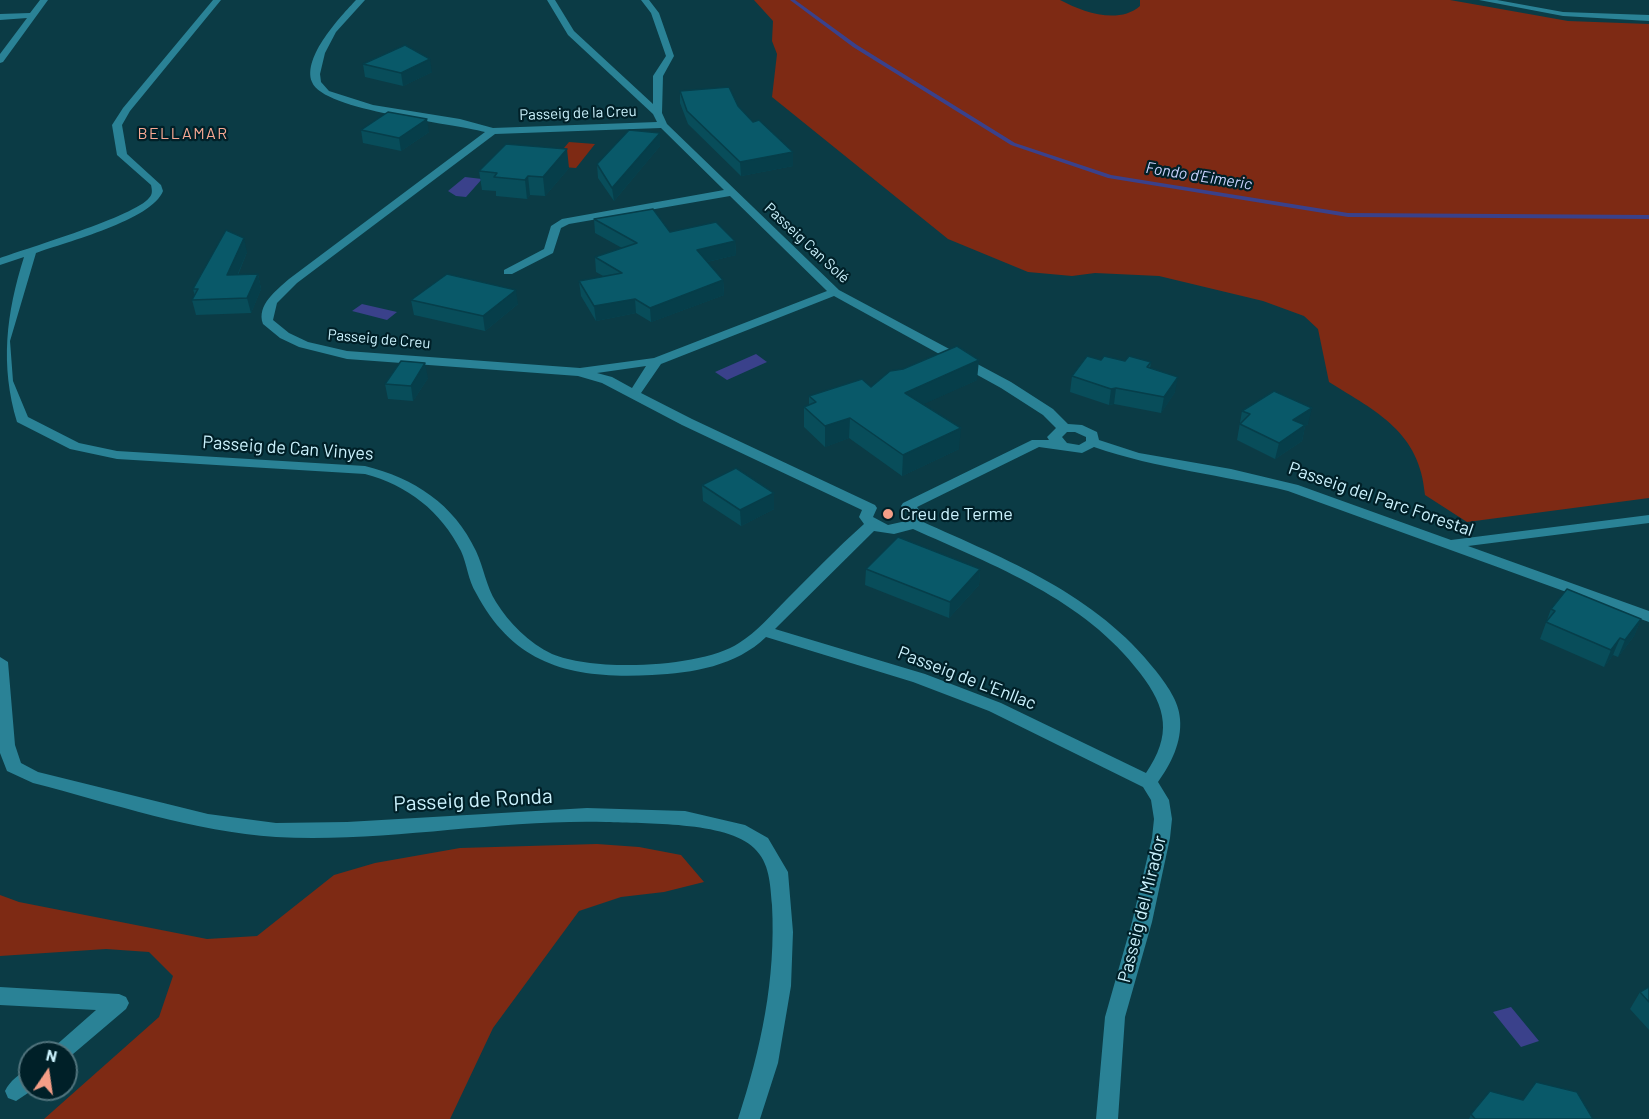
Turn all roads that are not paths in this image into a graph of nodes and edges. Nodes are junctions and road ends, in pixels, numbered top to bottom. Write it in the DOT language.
graph roads {
  1 [pos="44,0"];
  2 [pos="217,0"];
  3 [pos="361,0"];
  4 [pos="551,0"];
  5 [pos="645,0"];
  6 [pos="1483,0"];
  7 [pos="33,15"];
  8 [pos="0,17"];
  9 [pos="1649,18"];
  10 [pos="0,60"];
  11 [pos="657,113"];
  12 [pos="663,125"];
  13 [pos="493,131"];
  14 [pos="732,192"];
  15 [pos="31,252"];
  16 [pos="0,262"];
  17 [pos="508,273"];
  18 [pos="835,292"];
  19 [pos="2,343"];
  20 [pos="656,361"];
  21 [pos="579,372"];
  22 [pos="634,393"];
  23 [pos="1064,428"];
  24 [pos="1094,442"];
  25 [pos="1057,444"];
  26 [pos="1649,519"];
  27 [pos="913,523"];
  28 [pos="872,525"];
  29 [pos="1452,544"];
  30 [pos="1649,617"];
  31 [pos="763,631"];
  32 [pos="0,662"];
  33 [pos="1149,782"];
  34 [pos="0,996"];
  35 [pos="75,1041"];
  36 [pos="749,1119"];
  37 [pos="1107,1119"];
  1 -- 7 [label="street"];
  2 -- 15 [label="street"];
  3 -- 13 [label="street"];
  4 -- 11 [label="street"];
  5 -- 11 [label="street, Passeig Can Solé"];
  6 -- 9 [label="street"];
  7 -- 8 [label="street"];
  7 -- 10 [label="street"];
  11 -- 12 [label="street, Passeig Can Solé"];
  12 -- 13 [label="street, Passeig de la Creu"];
  12 -- 14 [label="street, Passeig Can Solé"];
  13 -- 21 [label="street, Passeig de Creu"];
  14 -- 17 [label="street"];
  14 -- 18 [label="street, Passeig Can Solé"];
  15 -- 16 [label="street"];
  15 -- 19 [label="street, Passeig de Can Vinyes"];
  18 -- 20 [label="street"];
  18 -- 23 [label="street, Passeig Can Solé"];
  19 -- 31 [label="street, Passeig de Can Vinyes"];
  20 -- 21 [label="street"];
  20 -- 22 [label="street"];
  21 -- 22 [label="street, Passeig de Creu"];
  22 -- 28 [label="street, Passeig de Creu"];
  23 -- 24 [label="street, Passeig del Parc Forestal"];
  23 -- 25 [label="street"];
  24 -- 25 [label="street"];
  24 -- 29 [label="street, Passeig del Parc Forestal"];
  25 -- 27 [label="street"];
  26 -- 29 [label="street"];
  27 -- 28 [label="street"];
  27 -- 33 [label="street"];
  28 -- 31 [label="street, Passeig de Can Vinyes"];
  29 -- 30 [label="street, Passeig del Parc Forestal"];
  31 -- 33 [label="street, Passeig de L'Enllac"];
  32 -- 36 [label="street, Passeig de Ronda"];
  33 -- 37 [label="street, Passeig del Mirador"];
  34 -- 35 [label="street"];
}
